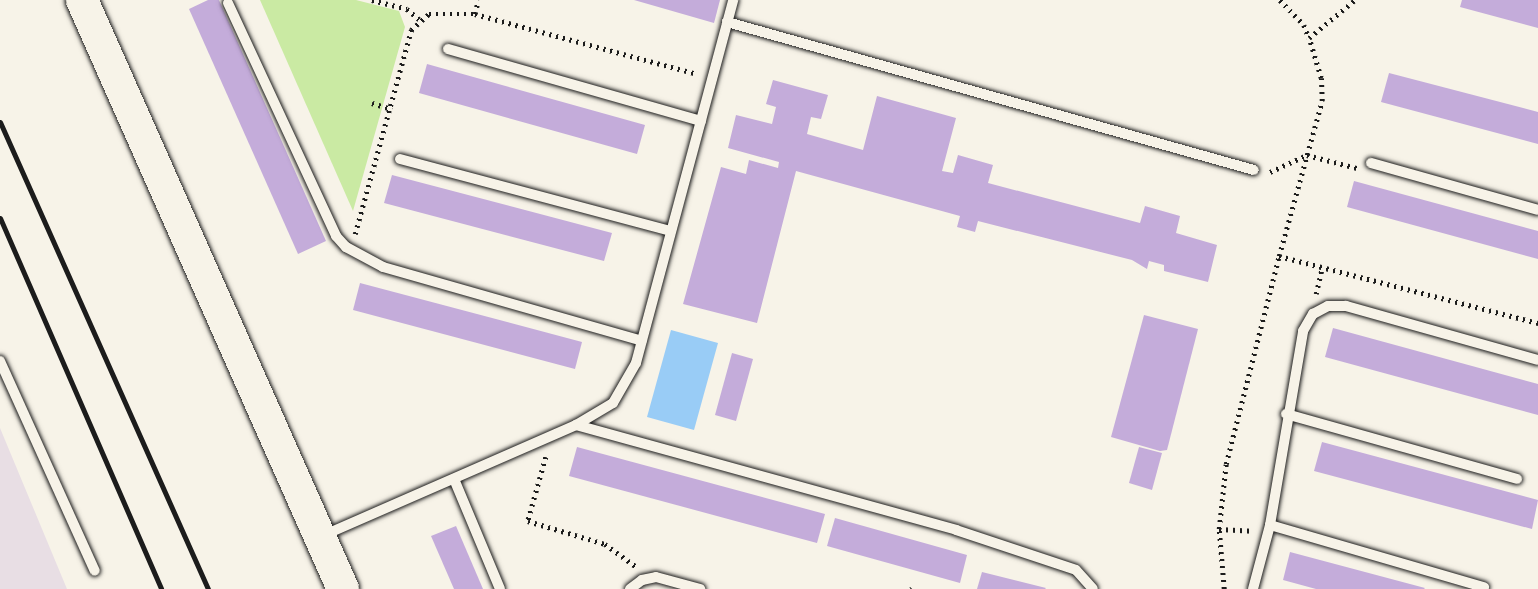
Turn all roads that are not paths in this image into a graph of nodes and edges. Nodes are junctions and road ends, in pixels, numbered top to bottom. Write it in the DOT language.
graph roads {
  1 [pos="82,0"];
  2 [pos="733,0"];
  3 [pos="228,3"];
  4 [pos="727,22"];
  5 [pos="448,49"];
  6 [pos="701,121"];
  7 [pos="400,159"];
  8 [pos="1371,163"];
  9 [pos="1254,170"];
  10 [pos="1538,210"];
  11 [pos="671,232"];
  12 [pos="642,341"];
  13 [pos="0,360"];
  14 [pos="1538,360"];
  15 [pos="1286,414"];
  16 [pos="576,425"];
  17 [pos="454,479"];
  18 [pos="1517,479"];
  19 [pos="1270,525"];
  20 [pos="320,536"];
  21 [pos="95,571"];
  22 [pos="1484,587"];
  23 [pos="343,589"];
  24 [pos="500,589"];
  25 [pos="630,589"];
  26 [pos="700,589"];
  27 [pos="1093,589"];
  28 [pos="1253,589"];
  1 -- 20 [label="street"];
  2 -- 4 [label="lane"];
  3 -- 12 [label="lane"];
  4 -- 6 [label="lane"];
  4 -- 9 [label="lane"];
  5 -- 6 [label="lane"];
  6 -- 11 [label="lane"];
  7 -- 11 [label="lane"];
  8 -- 10 [label="lane"];
  11 -- 12 [label="lane"];
  12 -- 16 [label="lane"];
  13 -- 21 [label="lane"];
  14 -- 15 [label="lane"];
  15 -- 18 [label="lane"];
  15 -- 19 [label="lane"];
  16 -- 17 [label="lane"];
  16 -- 27 [label="lane"];
  17 -- 20 [label="lane"];
  17 -- 24 [label="lane"];
  19 -- 22 [label="lane"];
  19 -- 28 [label="lane"];
  20 -- 23 [label="street"];
  25 -- 26 [label="lane"];
}
